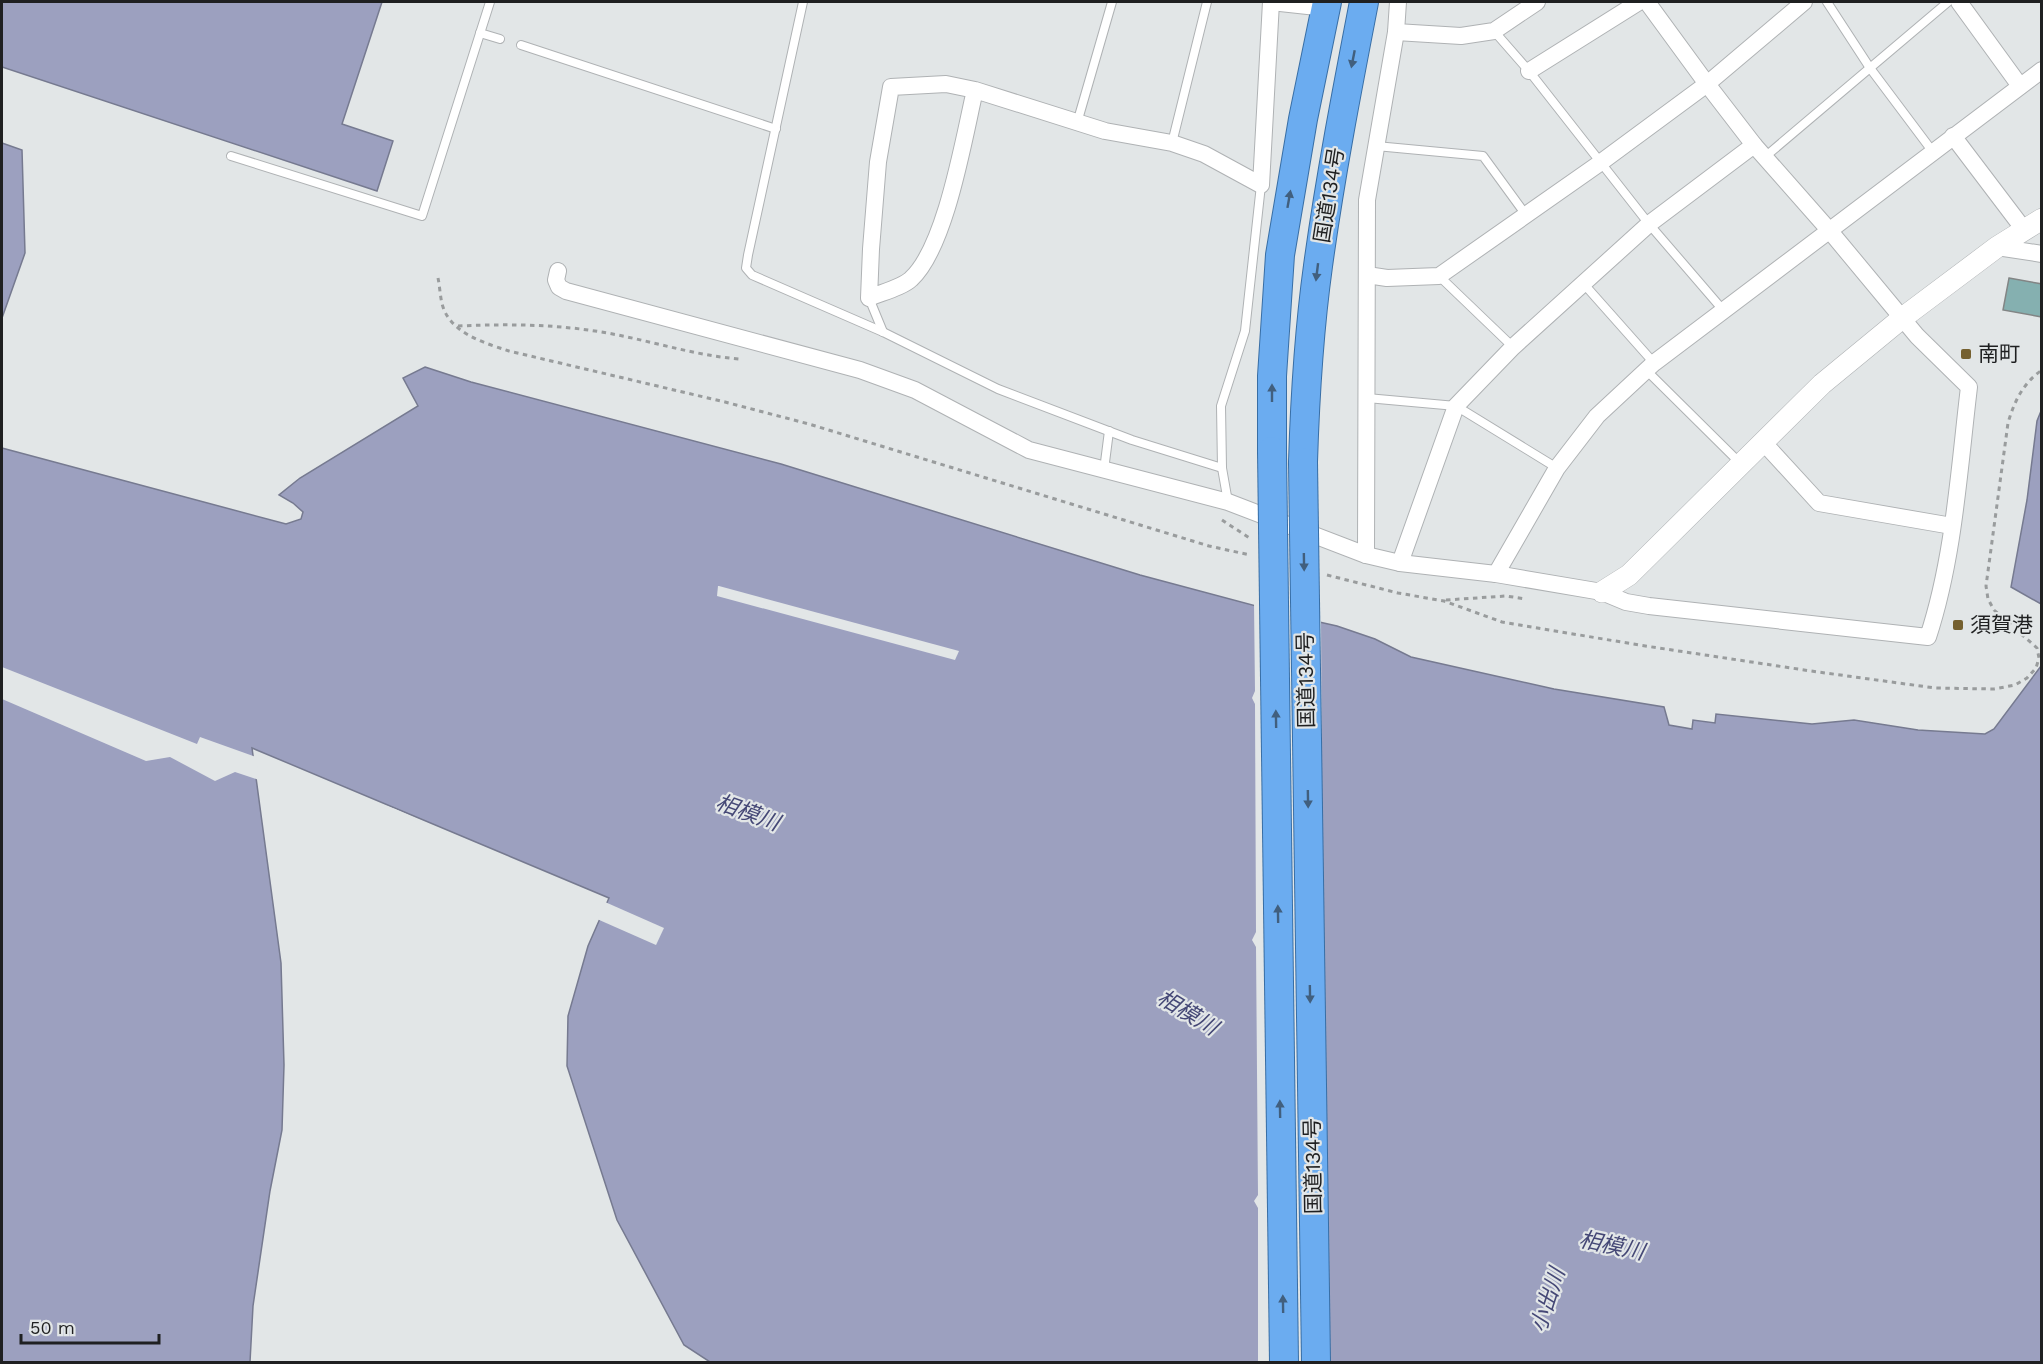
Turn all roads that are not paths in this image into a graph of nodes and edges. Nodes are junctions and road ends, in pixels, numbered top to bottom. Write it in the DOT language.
graph roads {
  1 [pos="490,2"];
  2 [pos="803,2"];
  3 [pos="1112,2"];
  4 [pos="1207,2"];
  5 [pos="1271,2"];
  6 [pos="1364,2"];
  7 [pos="1398,2"];
  8 [pos="1537,2"];
  9 [pos="1639,2"];
  10 [pos="1647,2"];
  11 [pos="1803,2"];
  12 [pos="1827,2"];
  13 [pos="1948,2"];
  14 [pos="1959,2"];
  15 [pos="1326,5"];
  16 [pos="1494,31"];
  17 [pos="1396,32"];
  18 [pos="480,33"];
  19 [pos="500,39"];
  20 [pos="521,45"];
  21 [pos="1870,68"];
  22 [pos="2042,70"];
  23 [pos="1529,71"];
  24 [pos="1707,84"];
  25 [pos="2020,86"];
  26 [pos="975,90"];
  27 [pos="1077,123"];
  28 [pos="776,129"];
  29 [pos="1953,136"];
  30 [pos="1172,143"];
  31 [pos="1376,146"];
  32 [pos="1760,150"];
  33 [pos="1933,152"];
  34 [pos="231,156"];
  35 [pos="1600,163"];
  36 [pos="1261,184"];
  37 [pos="1526,215"];
  38 [pos="1649,224"];
  39 [pos="2033,225"];
  40 [pos="1829,230"];
  41 [pos="1997,247"];
  42 [pos="2042,254"];
  43 [pos="558,271"];
  44 [pos="1367,275"];
  45 [pos="1439,276"];
  46 [pos="1583,283"];
  47 [pos="869,298"];
  48 [pos="1723,310"];
  49 [pos="1902,319"];
  50 [pos="883,332"];
  51 [pos="1513,347"];
  52 [pos="1650,366"];
  53 [pos="1367,398"];
  54 [pos="1456,406"];
  55 [pos="1109,431"];
  56 [pos="1764,443"];
  57 [pos="1741,464"];
  58 [pos="1222,468"];
  59 [pos="1557,468"];
  60 [pos="1104,470"];
  61 [pos="1228,502"];
  62 [pos="1952,526"];
  63 [pos="1366,555"];
  64 [pos="1400,563"];
  65 [pos="1497,573"];
  66 [pos="1602,592"];
  67 [pos="1284,1362"];
  68 [pos="1316,1362"];
  1 -- 18 [label="lane"];
  2 -- 28 [label="lane"];
  3 -- 27 [label="lane"];
  4 -- 30 [label="lane"];
  5 -- 15 [label="street"];
  5 -- 36 [label="street"];
  6 -- 68 [label="highway, 国道134号, one-way, bridge"];
  7 -- 17 [label="street"];
  8 -- 16 [label="street"];
  9 -- 23 [label="street"];
  10 -- 24 [label="street"];
  11 -- 24 [label="street"];
  12 -- 21 [label="lane"];
  13 -- 21 [label="lane"];
  14 -- 25 [label="street"];
  67 -- 15 [label="highway, 国道134号, one-way, bridge"];
  16 -- 17 [label="street"];
  16 -- 23 [label="lane"];
  17 -- 31 [label="street"];
  18 -- 19 [label="lane"];
  18 -- 34 [label="lane"];
  20 -- 28 [label="lane"];
  21 -- 32 [label="lane"];
  21 -- 33 [label="lane"];
  22 -- 25 [label="street"];
  23 -- 35 [label="lane"];
  24 -- 32 [label="street"];
  24 -- 35 [label="street"];
  25 -- 29 [label="street"];
  26 -- 27 [label="street"];
  26 -- 47 [label="street"];
  26 -- 47 [label="street"];
  27 -- 30 [label="street"];
  28 -- 50 [label="lane"];
  29 -- 33 [label="street"];
  29 -- 39 [label="street"];
  30 -- 36 [label="street"];
  31 -- 37 [label="lane"];
  31 -- 44 [label="street"];
  32 -- 38 [label="street"];
  32 -- 40 [label="street"];
  33 -- 40 [label="street"];
  35 -- 37 [label="street"];
  35 -- 38 [label="lane"];
  36 -- 58 [label="lane"];
  37 -- 45 [label="street"];
  38 -- 46 [label="street"];
  38 -- 48 [label="lane"];
  39 -- 41 [label="street"];
  40 -- 48 [label="street"];
  40 -- 49 [label="street"];
  41 -- 42 [label="street"];
  41 -- 49 [label="street"];
  43 -- 60 [label="street"];
  44 -- 45 [label="street"];
  44 -- 53 [label="street"];
  45 -- 51 [label="lane"];
  46 -- 51 [label="street"];
  46 -- 52 [label="lane"];
  47 -- 50 [label="lane"];
  48 -- 52 [label="street"];
  49 -- 56 [label="street"];
  49 -- 62 [label="street"];
  50 -- 55 [label="lane"];
  51 -- 54 [label="street"];
  52 -- 57 [label="lane"];
  52 -- 59 [label="street"];
  53 -- 54 [label="lane"];
  53 -- 63 [label="street"];
  54 -- 59 [label="lane"];
  54 -- 64 [label="street"];
  55 -- 58 [label="lane"];
  55 -- 60 [label="lane"];
  56 -- 57 [label="street"];
  56 -- 62 [label="street"];
  57 -- 66 [label="street"];
  58 -- 61 [label="lane"];
  59 -- 65 [label="street"];
  60 -- 61 [label="street"];
  61 -- 63 [label="street"];
  62 -- 66 [label="street"];
  63 -- 64 [label="street"];
  64 -- 65 [label="street"];
  65 -- 66 [label="street"];
}
